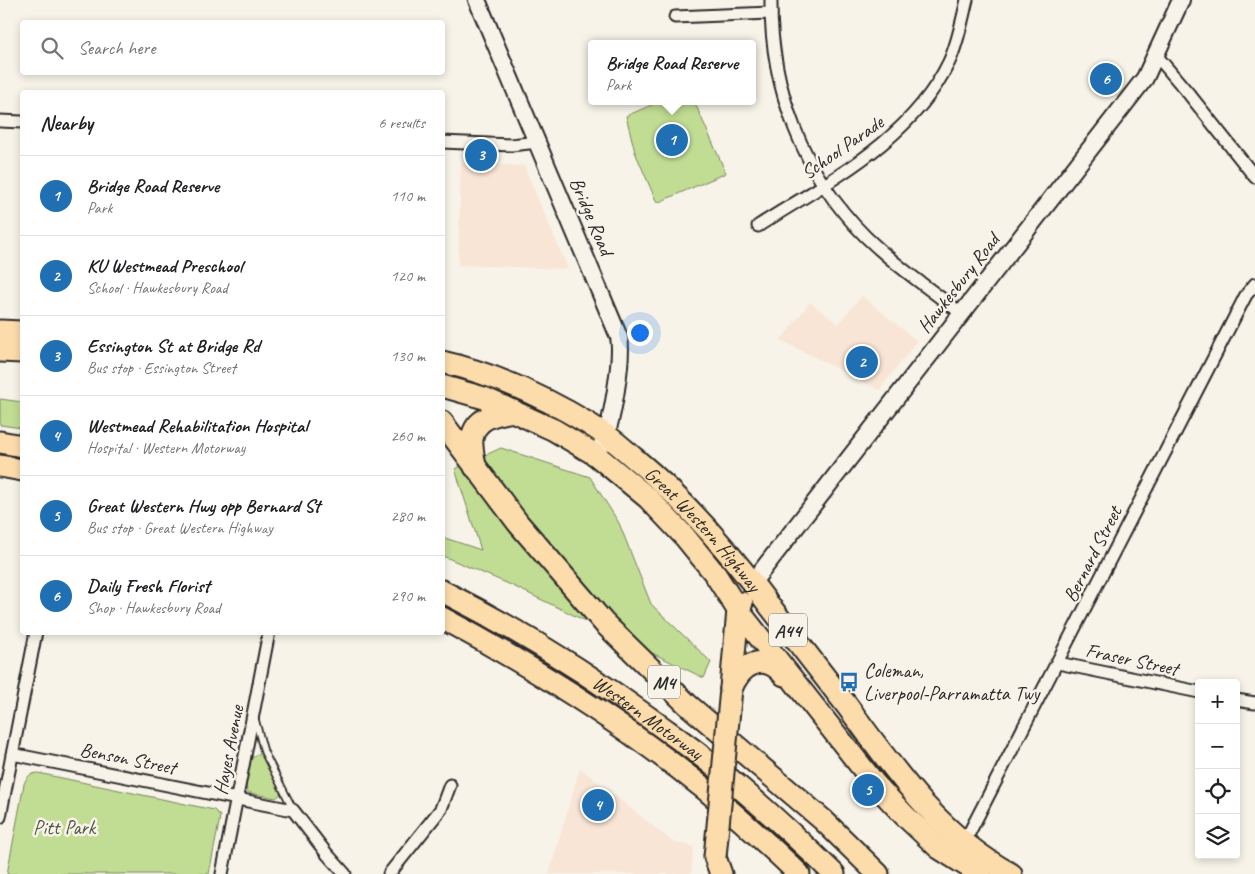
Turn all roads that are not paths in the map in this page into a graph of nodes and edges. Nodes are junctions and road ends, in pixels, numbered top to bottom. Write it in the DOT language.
graph roads {
  1 [pos="477,0"];
  2 [pos="770,0"];
  3 [pos="967,0"];
  4 [pos="1181,0"];
  5 [pos="770,13"];
  6 [pos="675,17"];
  7 [pos="1156,56"];
  8 [pos="0,121"];
  9 [pos="20,122"];
  10 [pos="445,142"];
  11 [pos="538,142"];
  12 [pos="1255,177"];
  13 [pos="824,184"];
  14 [pos="758,226"];
  15 [pos="1255,284"];
  16 [pos="962,313"];
  17 [pos="0,331"];
  18 [pos="20,332"];
  19 [pos="0,351"];
  20 [pos="20,352"];
  21 [pos="445,363"];
  22 [pos="445,387"];
  23 [pos="514,411"];
  24 [pos="445,426"];
  25 [pos="607,436"];
  26 [pos="0,442"];
  27 [pos="20,446"];
  28 [pos="596,454"];
  29 [pos="0,466"];
  30 [pos="475,467"];
  31 [pos="20,470"];
  32 [pos="753,582"];
  33 [pos="445,593"];
  34 [pos="738,610"];
  35 [pos="445,620"];
  36 [pos="35,635"];
  37 [pos="268,635"];
  38 [pos="1058,663"];
  39 [pos="731,689"];
  40 [pos="1195,691"];
  41 [pos="1240,701"];
  42 [pos="813,703"];
  43 [pos="1255,704"];
  44 [pos="254,715"];
  45 [pos="12,754"];
  46 [pos="450,784"];
  47 [pos="237,799"];
  48 [pos="293,810"];
  49 [pos="0,817"];
  50 [pos="964,843"];
  51 [pos="717,869"];
  52 [pos="222,874"];
  53 [pos="345,874"];
  54 [pos="389,874"];
  55 [pos="800,874"];
  56 [pos="834,874"];
  57 [pos="878,874"];
  58 [pos="980,874"];
  59 [pos="1011,874"];
  1 -- 11 [label="street, Bridge Road"];
  2 -- 5 [label="street"];
  3 -- 13 [label="street, School Parade"];
  4 -- 7 [label="street, Hawkesbury Road"];
  5 -- 6 [label="street"];
  5 -- 13 [label="street"];
  7 -- 12 [label="street"];
  7 -- 16 [label="street, Hawkesbury Road"];
  8 -- 9 [label="street"];
  10 -- 11 [label="street"];
  11 -- 25 [label="street, Bridge Road"];
  13 -- 14 [label="street, School Parade"];
  13 -- 16 [label="street"];
  15 -- 38 [label="street, Bernard Street"];
  16 -- 32 [label="street, Hawkesbury Road"];
  17 -- 18 [label="highway"];
  19 -- 20 [label="highway"];
  21 -- 25 [label="highway, Great Western Highway / A44"];
  22 -- 23 [label="highway, Great Western Highway / A44"];
  23 -- 28 [label="highway, Great Western Highway / A44"];
  23 -- 30 [label="highway"];
  24 -- 30 [label="highway"];
  25 -- 28 [label="street, Bridge Road"];
  25 -- 32 [label="highway, Great Western Highway / A44"];
  26 -- 27 [label="highway"];
  28 -- 34 [label="highway, Great Western Highway / A44"];
  29 -- 31 [label="highway"];
  30 -- 57 [label="highway, M4"];
  32 -- 34 [label="highway"];
  32 -- 50 [label="highway, Great Western Highway / A44"];
  33 -- 56 [label="highway, Western Motorway / M4"];
  34 -- 39 [label="highway"];
  34 -- 42 [label="highway, Great Western Highway / A44"];
  35 -- 55 [label="highway, Western Motorway"];
  36 -- 45 [label="street"];
  37 -- 44 [label="street, Hayes Avenue"];
  38 -- 40 [label="street, Fraser Street"];
  38 -- 50 [label="street, Bernard Street"];
  39 -- 42 [label="highway"];
  39 -- 51 [label="highway, bridge"];
  41 -- 43 [label="street"];
  42 -- 58 [label="highway, Great Western Highway / A44"];
  44 -- 47 [label="street, Hayes Avenue"];
  44 -- 48 [label="lane"];
  45 -- 47 [label="street, Benson Street"];
  45 -- 49 [label="street"];
  46 -- 54 [label="street"];
  47 -- 48 [label="street, Benson Street"];
  47 -- 52 [label="street, Hayes Avenue"];
  48 -- 53 [label="street"];
  50 -- 59 [label="highway, Great Western Highway / A44"];
}
